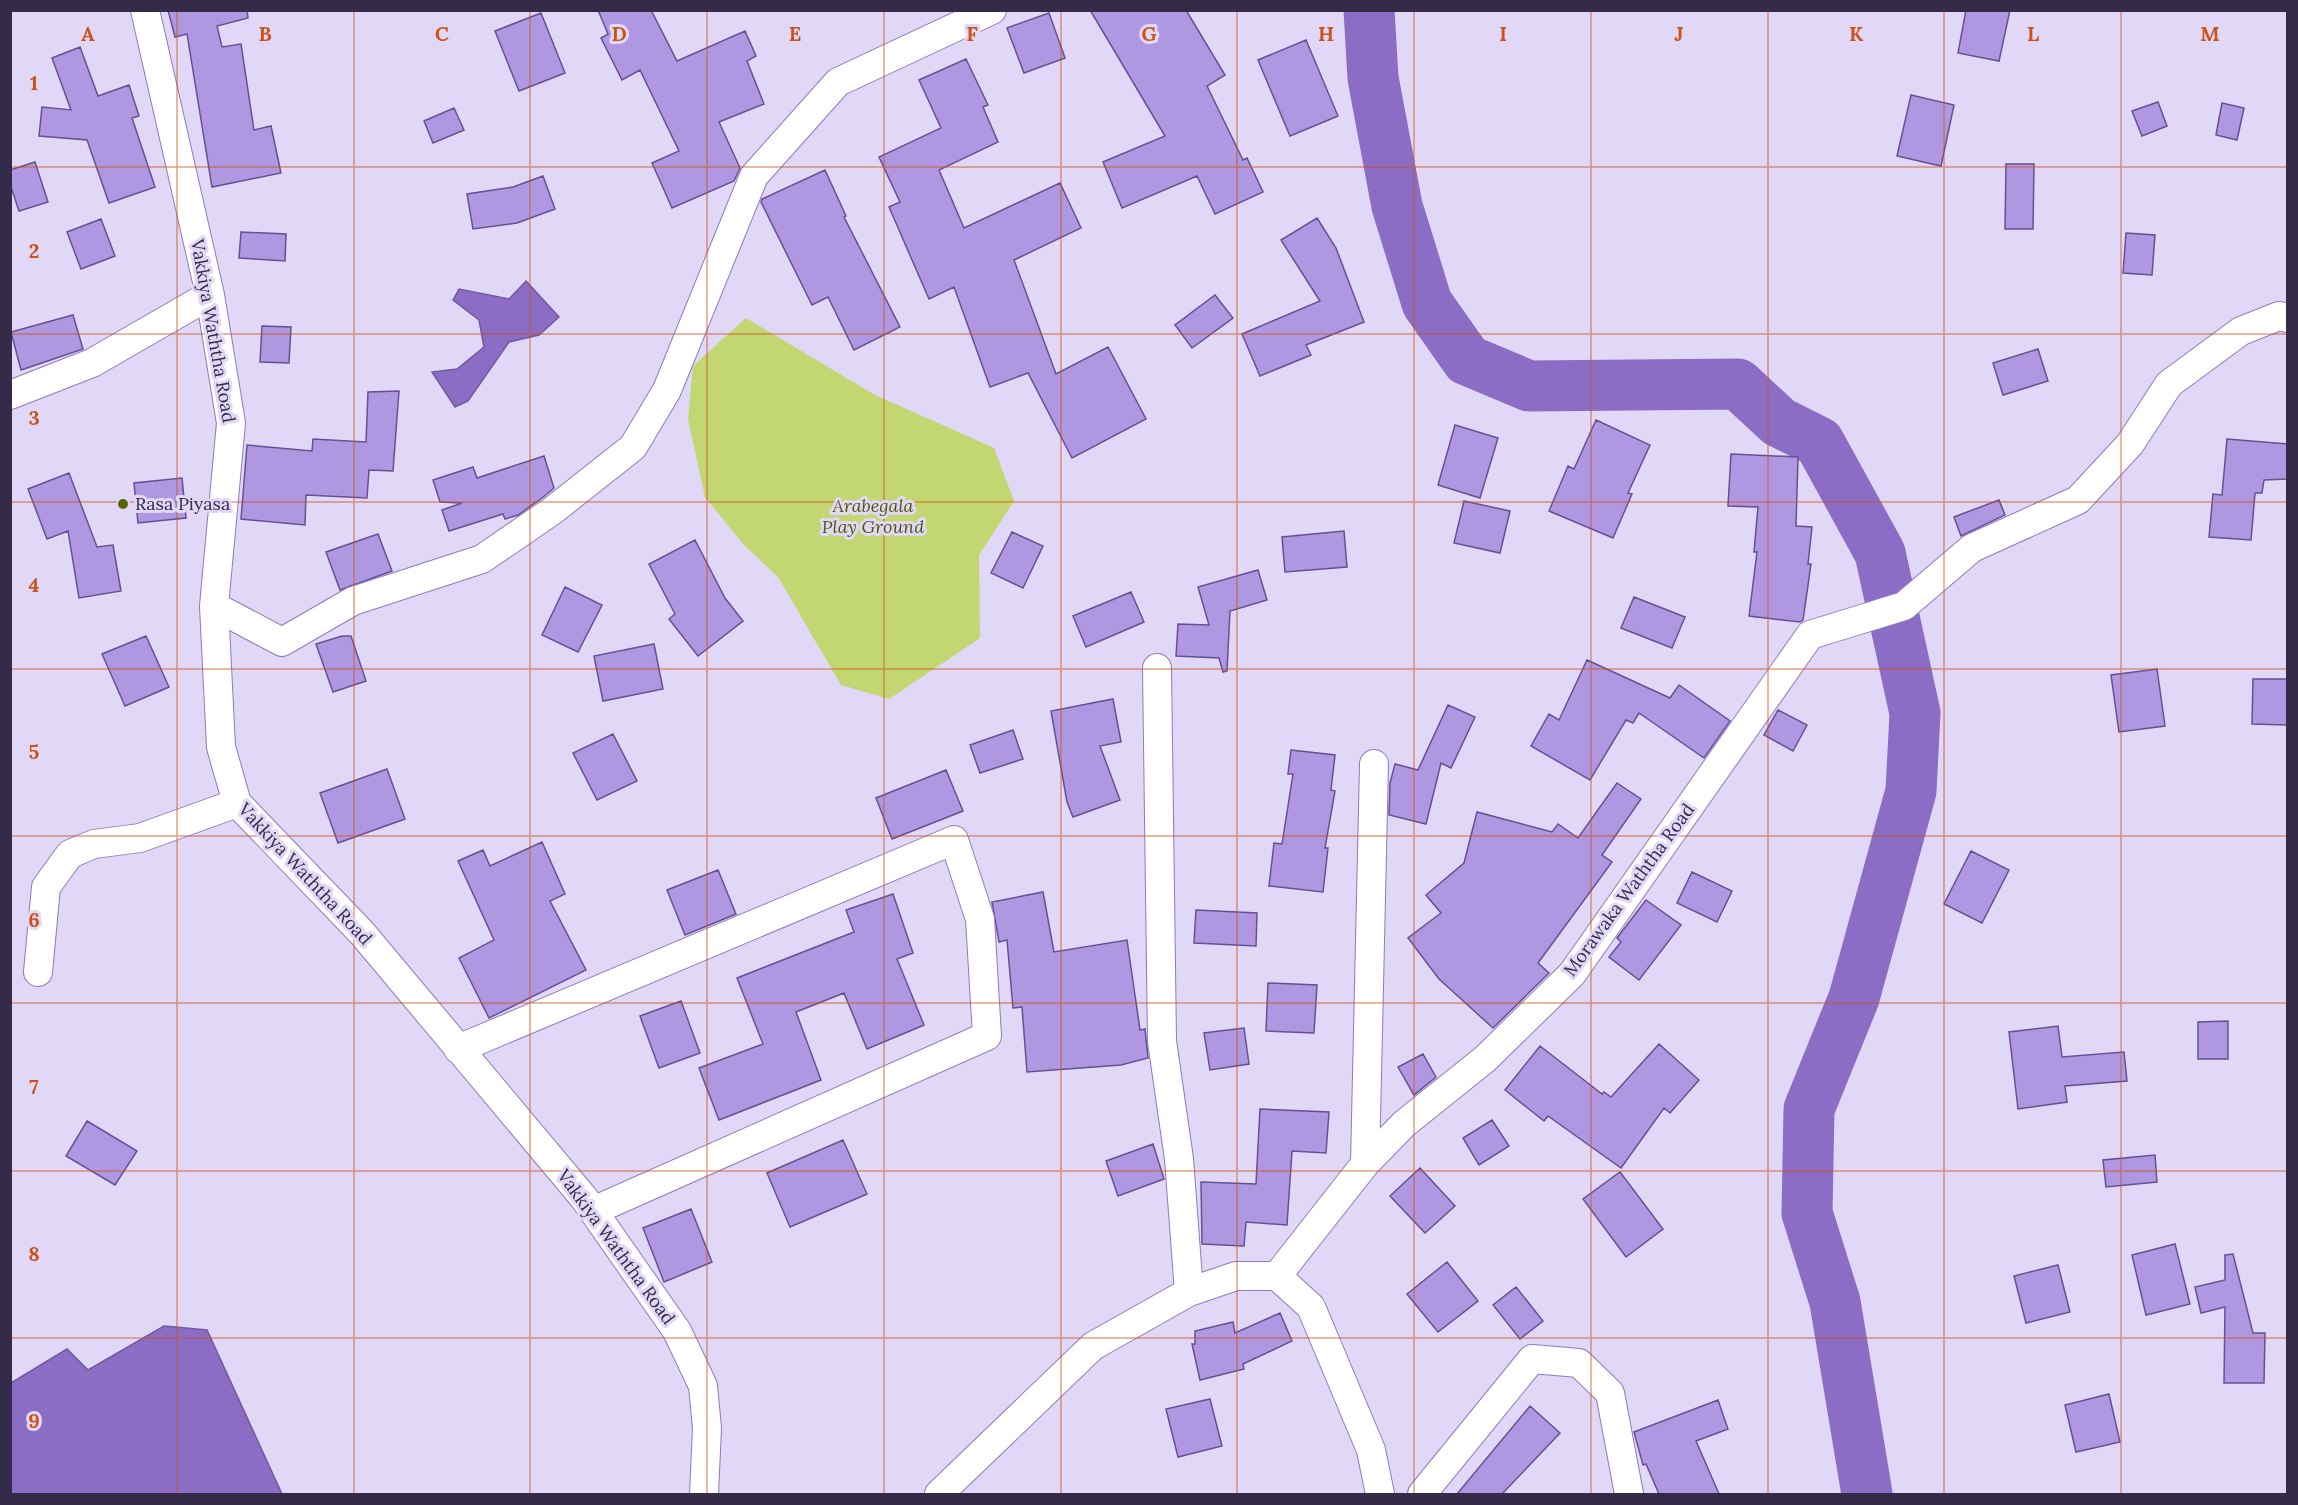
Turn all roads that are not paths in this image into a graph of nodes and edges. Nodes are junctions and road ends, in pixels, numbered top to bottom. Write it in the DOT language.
graph roads {
  1 [pos="145,10"];
  2 [pos="992,10"];
  3 [pos="210,295"];
  4 [pos="2288,318"];
  5 [pos="10,395"];
  6 [pos="214,606"];
  7 [pos="1157,668"];
  8 [pos="1374,764"];
  9 [pos="237,803"];
  10 [pos="38,972"];
  11 [pos="458,1049"];
  12 [pos="1365,1164"];
  13 [pos="593,1211"];
  14 [pos="1277,1276"];
  15 [pos="1189,1292"];
  16 [pos="704,1494"];
  17 [pos="939,1494"];
  18 [pos="1380,1494"];
  19 [pos="1422,1494"];
  20 [pos="1629,1494"];
  1 -- 3 [label="street, Vakkiya Waththa Road"];
  2 -- 6 [label="street"];
  3 -- 5 [label="street"];
  3 -- 6 [label="street, Vakkiya Waththa Road"];
  4 -- 12 [label="street, Morawaka Waththa Road"];
  6 -- 9 [label="street, Vakkiya Waththa Road"];
  7 -- 15 [label="street"];
  8 -- 12 [label="street"];
  9 -- 10 [label="street"];
  9 -- 11 [label="street, Vakkiya Waththa Road"];
  11 -- 13 [label="street, Vakkiya Waththa Road"];
  11 -- 13 [label="street"];
  12 -- 14 [label="street, Morawaka Waththa Road"];
  13 -- 16 [label="street, Vakkiya Waththa Road"];
  14 -- 15 [label="street"];
  14 -- 18 [label="street"];
  15 -- 17 [label="street"];
  19 -- 20 [label="street"];
}
